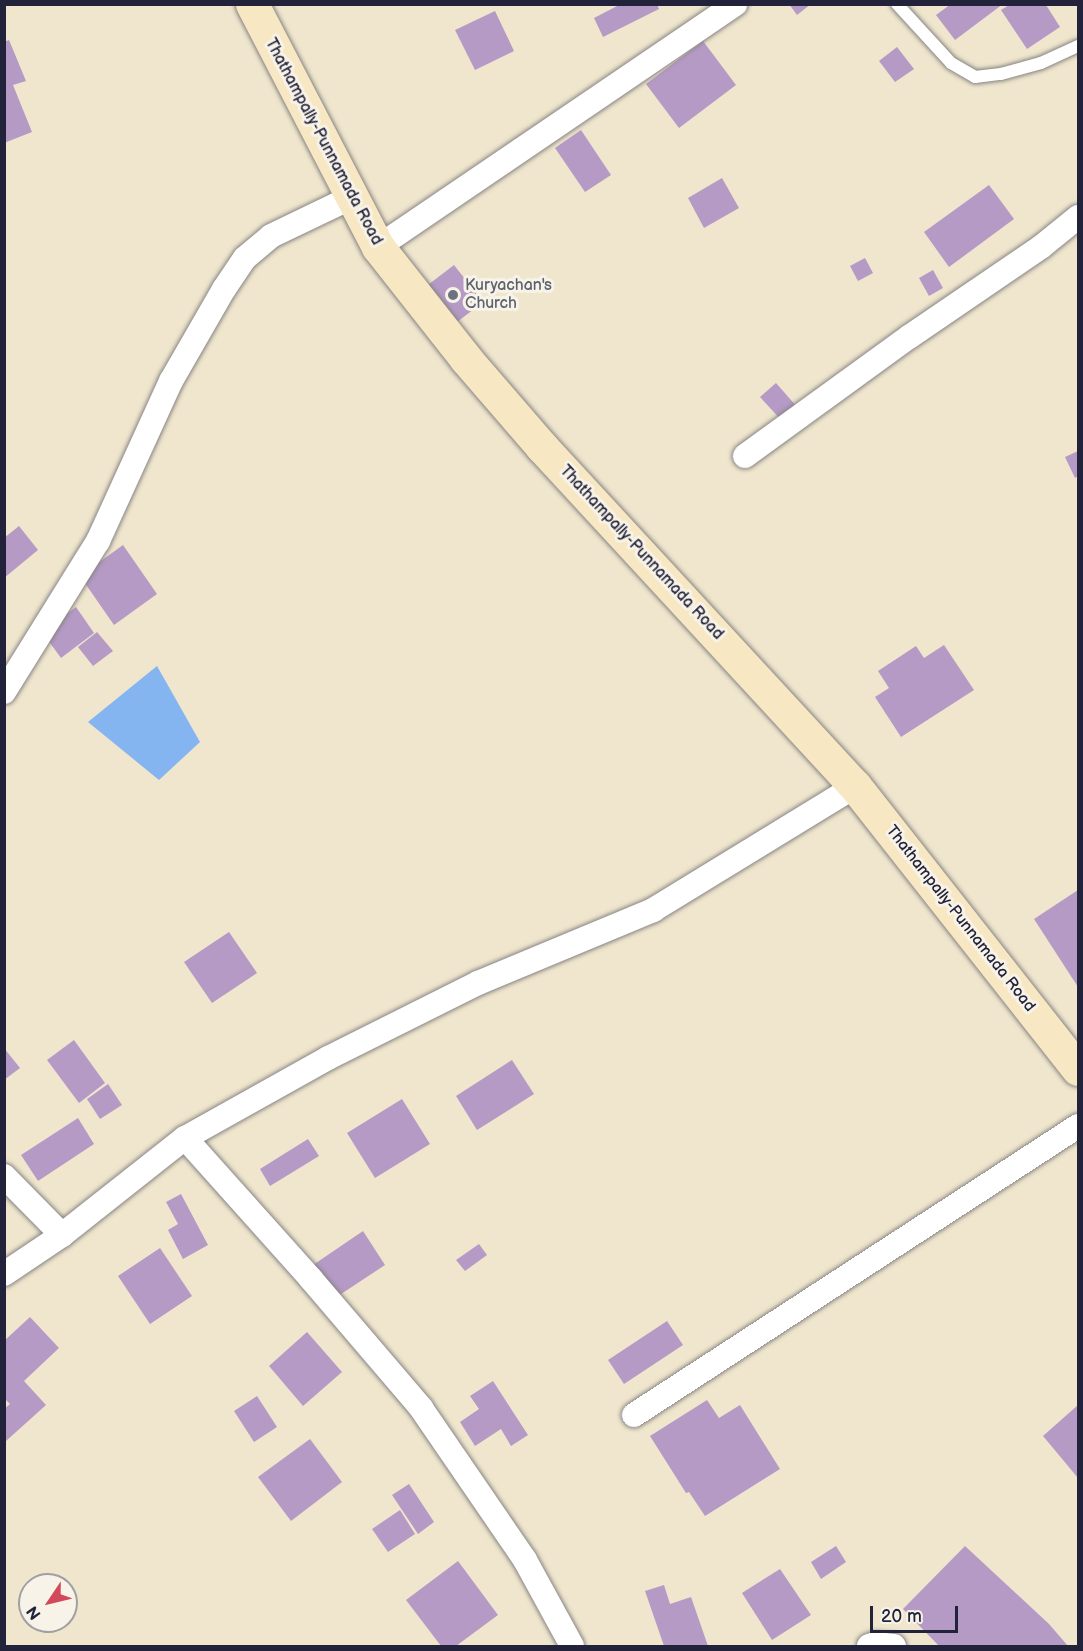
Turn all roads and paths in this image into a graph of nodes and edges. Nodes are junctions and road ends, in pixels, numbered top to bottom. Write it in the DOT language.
graph roads {
  1 [pos="252,4"];
  2 [pos="735,4"];
  3 [pos="897,4"];
  4 [pos="1078,46"];
  5 [pos="350,198"];
  6 [pos="1078,217"];
  7 [pos="378,247"];
  8 [pos="745,456"];
  9 [pos="4,692"];
  10 [pos="855,786"];
  11 [pos="1078,1069"];
  12 [pos="1078,1126"];
  13 [pos="185,1138"];
  14 [pos="4,1176"];
  15 [pos="62,1235"];
  16 [pos="4,1274"];
  17 [pos="634,1415"];
  18 [pos="572,1647"];
  19 [pos="868,1647"];
  20 [pos="894,1647"];
  1 -- 5 [label="main road, Thathampally-Punnamada Road"];
  2 -- 7 [label="street"];
  3 -- 4 [label="lane"];
  5 -- 7 [label="main road, Thathampally-Punnamada Road"];
  5 -- 9 [label="street"];
  6 -- 8 [label="street"];
  7 -- 10 [label="main road, Thathampally-Punnamada Road"];
  10 -- 11 [label="main road, Thathampally-Punnamada Road"];
  10 -- 13 [label="street"];
  12 -- 17 [label="street"];
  13 -- 15 [label="street"];
  13 -- 18 [label="street"];
  14 -- 15 [label="street"];
  15 -- 16 [label="street"];
  19 -- 20 [label="street"];
}
